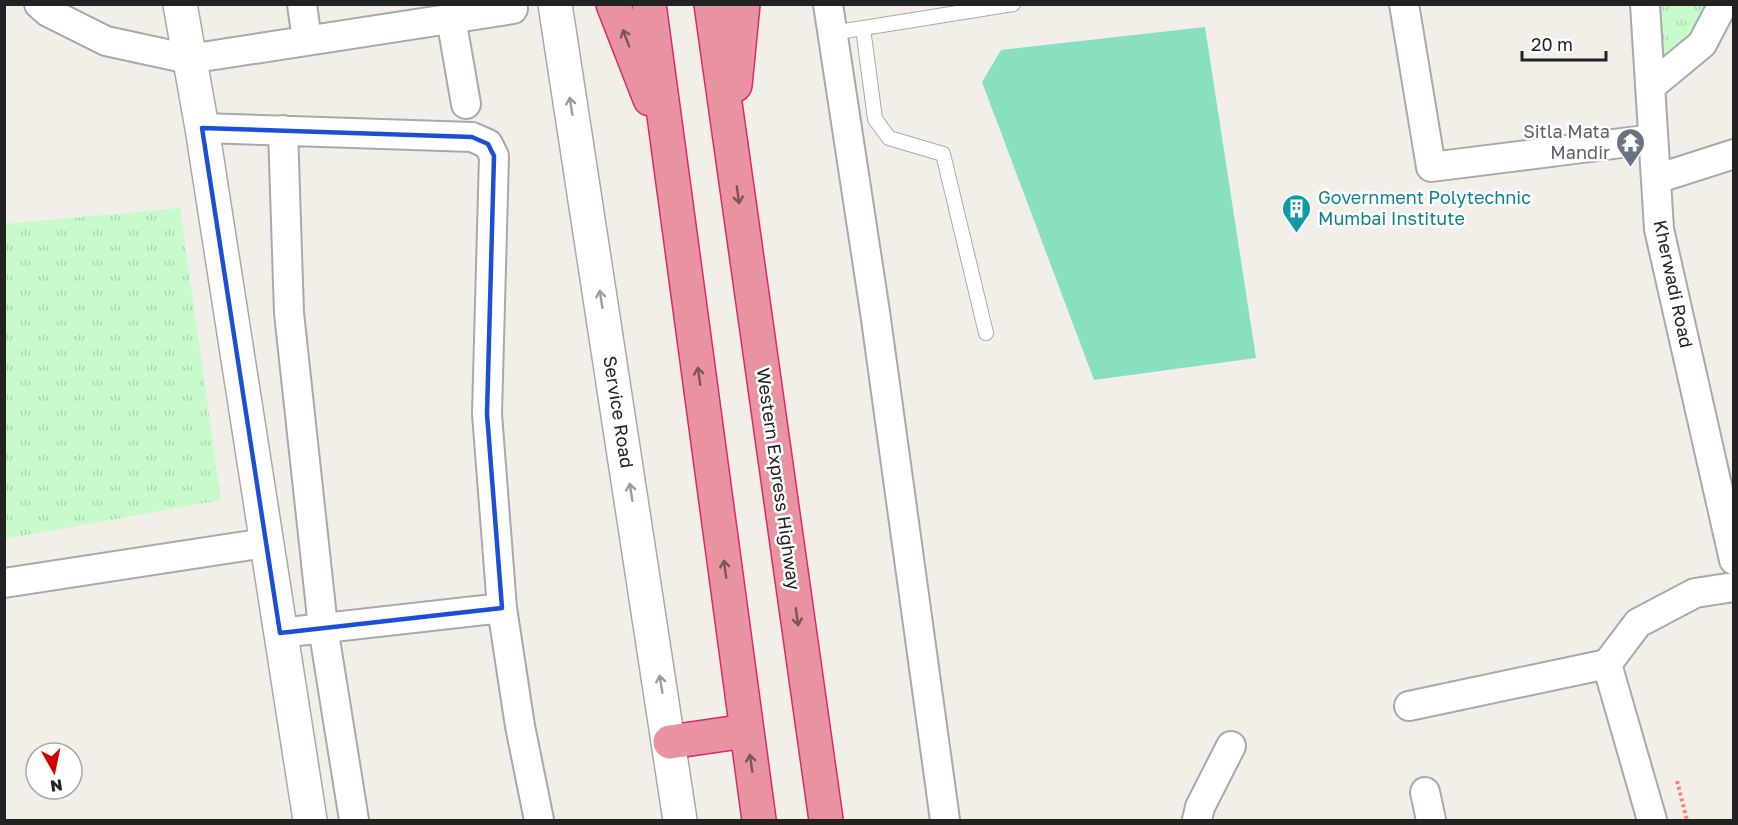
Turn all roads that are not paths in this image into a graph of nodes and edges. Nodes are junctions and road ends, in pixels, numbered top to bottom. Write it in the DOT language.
graph roads {
  1 [pos="39,4"];
  2 [pos="180,4"];
  3 [pos="302,4"];
  4 [pos="555,4"];
  5 [pos="613,4"];
  6 [pos="649,4"];
  7 [pos="711,4"];
  8 [pos="743,4"];
  9 [pos="828,4"];
  10 [pos="1013,4"];
  11 [pos="1404,4"];
  12 [pos="1645,4"];
  13 [pos="1723,4"];
  14 [pos="513,9"];
  15 [pos="387,16"];
  16 [pos="451,18"];
  17 [pos="863,28"];
  18 [pos="832,33"];
  19 [pos="307,41"];
  20 [pos="189,59"];
  21 [pos="1650,87"];
  22 [pos="466,104"];
  23 [pos="202,128"];
  24 [pos="283,130"];
  25 [pos="730,137"];
  26 [pos="1653,139"];
  27 [pos="670,151"];
  28 [pos="1734,154"];
  29 [pos="1656,179"];
  30 [pos="986,333"];
  31 [pos="266,543"];
  32 [pos="1734,560"];
  33 [pos="4,583"];
  34 [pos="1734,587"];
  35 [pos="502,608"];
  36 [pos="323,627"];
  37 [pos="280,633"];
  38 [pos="1608,664"];
  39 [pos="1409,706"];
  40 [pos="746,731"];
  41 [pos="670,742"];
  42 [pos="1231,746"];
  43 [pos="1425,792"];
  44 [pos="310,820"];
  45 [pos="354,820"];
  46 [pos="540,820"];
  47 [pos="680,820"];
  48 [pos="759,820"];
  49 [pos="826,820"];
  50 [pos="945,820"];
  51 [pos="1197,820"];
  52 [pos="1431,820"];
  53 [pos="1652,820"];
  1 -- 20 [label="street"];
  2 -- 20 [label="street"];
  3 -- 19 [label="street"];
  41 -- 4 [label="street, Service Road, one-way"];
  27 -- 5 [label="highway, one-way"];
  6 -- 27 [label="highway"];
  7 -- 25 [label="highway"];
  8 -- 25 [label="highway"];
  9 -- 18 [label="street"];
  10 -- 17 [label="lane"];
  11 -- 26 [label="street"];
  12 -- 21 [label="street, Kherwadi Road"];
  13 -- 21 [label="street"];
  14 -- 16 [label="street"];
  15 -- 16 [label="street"];
  15 -- 19 [label="street"];
  16 -- 22 [label="street"];
  17 -- 18 [label="lane"];
  17 -- 30 [label="lane"];
  18 -- 50 [label="street"];
  19 -- 20 [label="street"];
  20 -- 23 [label="street"];
  21 -- 26 [label="street, Kherwadi Road"];
  23 -- 24 [label="street"];
  23 -- 31 [label="street"];
  24 -- 35 [label="street"];
  24 -- 36 [label="street"];
  25 -- 49 [label="highway, Western Express Highway, one-way"];
  26 -- 29 [label="street, Kherwadi Road"];
  40 -- 27 [label="highway, one-way"];
  28 -- 29 [label="street"];
  29 -- 32 [label="street, Kherwadi Road"];
  31 -- 33 [label="street"];
  31 -- 37 [label="street"];
  34 -- 38 [label="street"];
  35 -- 36 [label="street"];
  35 -- 46 [label="street"];
  36 -- 37 [label="street"];
  36 -- 45 [label="street"];
  37 -- 44 [label="street"];
  38 -- 39 [label="street"];
  38 -- 53 [label="street"];
  40 -- 41 [label="highway"];
  48 -- 40 [label="highway, one-way"];
  41 -- 47 [label="street, Service Road"];
  42 -- 51 [label="street"];
  43 -- 52 [label="street"];
}
